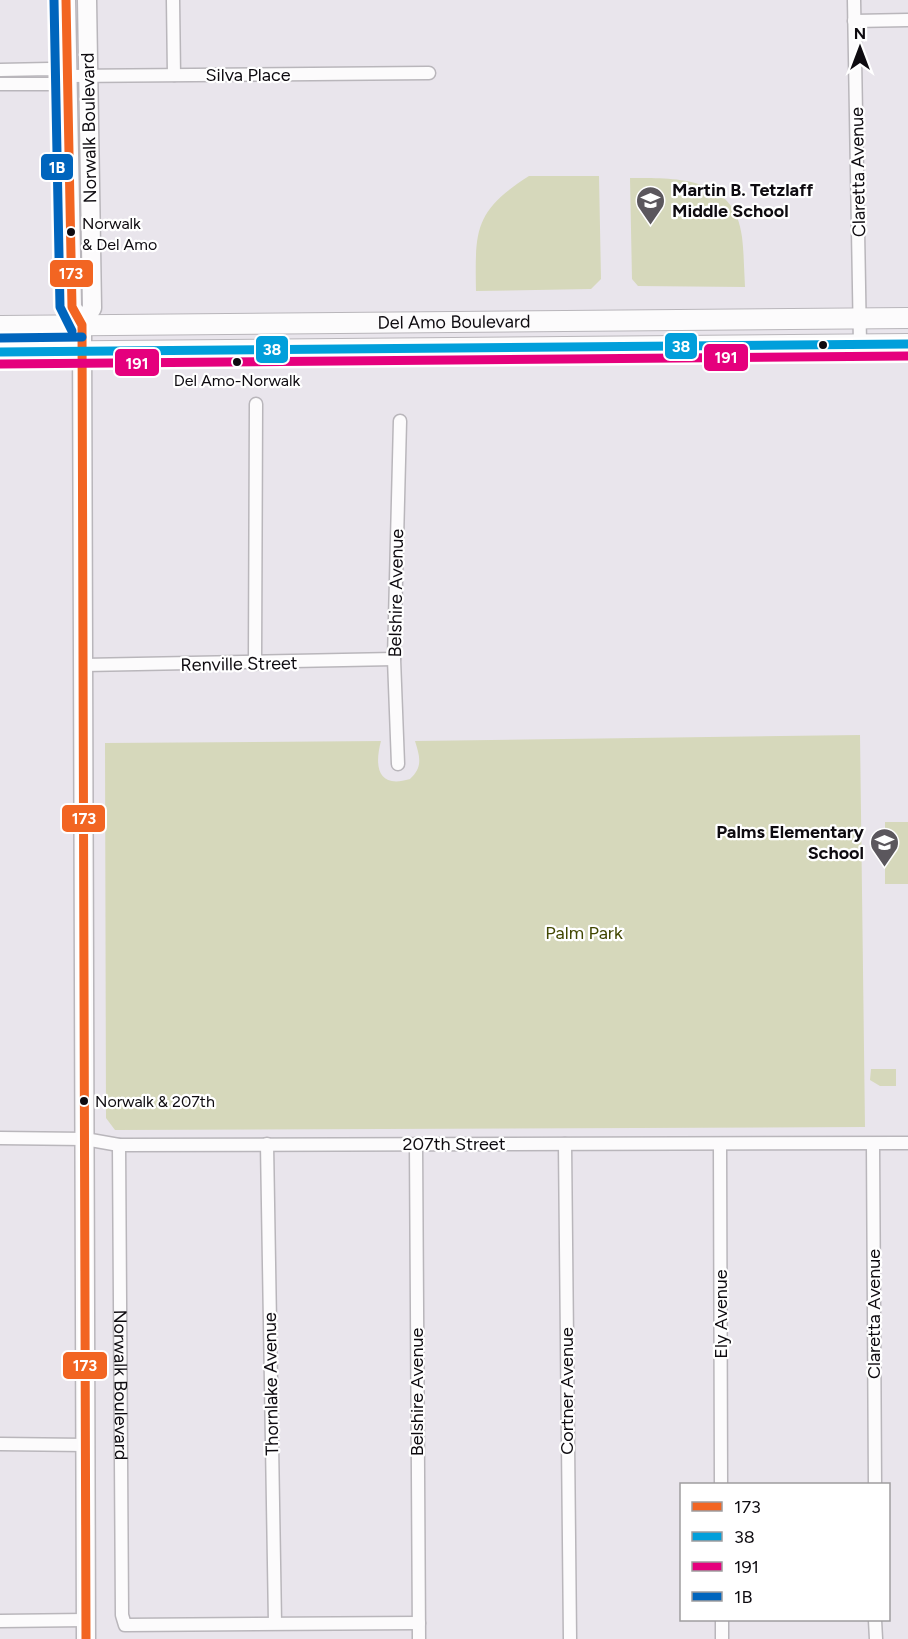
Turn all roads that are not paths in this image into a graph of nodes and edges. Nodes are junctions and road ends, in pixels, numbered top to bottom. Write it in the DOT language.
graph roads {
  1 [pos="66,0"];
  2 [pos="87,0"];
  3 [pos="173,0"];
  4 [pos="854,0"];
  5 [pos="908,20"];
  6 [pos="854,21"];
  7 [pos="0,70"];
  8 [pos="429,73"];
  9 [pos="174,75"];
  10 [pos="67,76"];
  11 [pos="88,76"];
  12 [pos="0,84"];
  13 [pos="860,318"];
  14 [pos="908,318"];
  15 [pos="490,321"];
  16 [pos="82,325"];
  17 [pos="0,326"];
  18 [pos="860,344"];
  19 [pos="908,344"];
  20 [pos="491,348"];
  21 [pos="83,351"];
  22 [pos="0,352"];
  23 [pos="256,404"];
  24 [pos="400,421"];
  25 [pos="394,660"];
  26 [pos="255,664"];
  27 [pos="84,666"];
  28 [pos="398,764"];
  29 [pos="0,1138"];
  30 [pos="85,1139"];
  31 [pos="908,1143"];
  32 [pos="267,1144"];
  33 [pos="416,1144"];
  34 [pos="565,1144"];
  35 [pos="720,1144"];
  36 [pos="873,1144"];
  37 [pos="119,1145"];
  38 [pos="0,1444"];
  39 [pos="86,1445"];
  40 [pos="721,1483"];
  41 [pos="875,1483"];
  42 [pos="86,1620"];
  43 [pos="0,1621"];
  44 [pos="722,1621"];
  45 [pos="875,1621"];
  46 [pos="275,1623"];
  47 [pos="419,1623"];
  48 [pos="87,1639"];
  49 [pos="419,1639"];
  50 [pos="570,1639"];
  51 [pos="722,1639"];
  52 [pos="876,1639"];
  1 -- 10 [label="main road, Norwalk Boulevard"];
  2 -- 11 [label="main road, Norwalk Boulevard"];
  3 -- 9 [label="street"];
  4 -- 6 [label="street, Claretta Avenue"];
  5 -- 6 [label="street"];
  6 -- 13 [label="street, Claretta Avenue"];
  7 -- 10 [label="street, Silva Place"];
  8 -- 9 [label="street, Silva Place"];
  9 -- 11 [label="street, Silva Place"];
  10 -- 11 [label="street, Silva Place"];
  10 -- 12 [label="street, Silva Place"];
  10 -- 16 [label="main road, Norwalk Boulevard"];
  11 -- 16 [label="main road, Norwalk Boulevard"];
  13 -- 14 [label="main road, Del Amo Boulevard"];
  13 -- 15 [label="main road, Del Amo Boulevard"];
  13 -- 18 [label="street, Claretta Avenue"];
  15 -- 16 [label="main road, Del Amo Boulevard"];
  15 -- 20 [label="main road"];
  16 -- 17 [label="main road, Del Amo Boulevard"];
  16 -- 21 [label="main road, Norwalk Boulevard"];
  18 -- 19 [label="main road, Del Amo Boulevard"];
  18 -- 20 [label="main road, Del Amo Boulevard"];
  20 -- 21 [label="main road, Del Amo Boulevard"];
  21 -- 22 [label="main road, Del Amo Boulevard"];
  21 -- 27 [label="main road, Norwalk Boulevard"];
  23 -- 26 [label="street"];
  24 -- 25 [label="street, Belshire Avenue"];
  25 -- 26 [label="street, Renville Street"];
  25 -- 28 [label="street, Belshire Avenue"];
  26 -- 27 [label="street, Renville Street"];
  27 -- 30 [label="main road, Norwalk Boulevard"];
  29 -- 30 [label="street, 207th Street"];
  30 -- 37 [label="street, 207th Street"];
  30 -- 39 [label="main road, Norwalk Boulevard"];
  31 -- 36 [label="street, 207th Street"];
  32 -- 33 [label="street, 207th Street"];
  32 -- 37 [label="street, 207th Street"];
  32 -- 46 [label="street, Thornlake Avenue"];
  33 -- 34 [label="street, 207th Street"];
  33 -- 47 [label="street, Belshire Avenue"];
  34 -- 35 [label="street, 207th Street"];
  34 -- 50 [label="street, Cortner Avenue"];
  35 -- 36 [label="street, 207th Street"];
  35 -- 40 [label="street, Ely Avenue"];
  36 -- 41 [label="street, Claretta Avenue"];
  37 -- 46 [label="street, Norwalk Boulevard"];
  38 -- 39 [label="street"];
  39 -- 42 [label="main road, Norwalk Boulevard"];
  42 -- 43 [label="street"];
  42 -- 48 [label="main road, Norwalk Boulevard"];
  44 -- 51 [label="street"];
  45 -- 52 [label="street"];
  46 -- 47 [label="street"];
  47 -- 49 [label="street, Belshire Avenue"];
}
